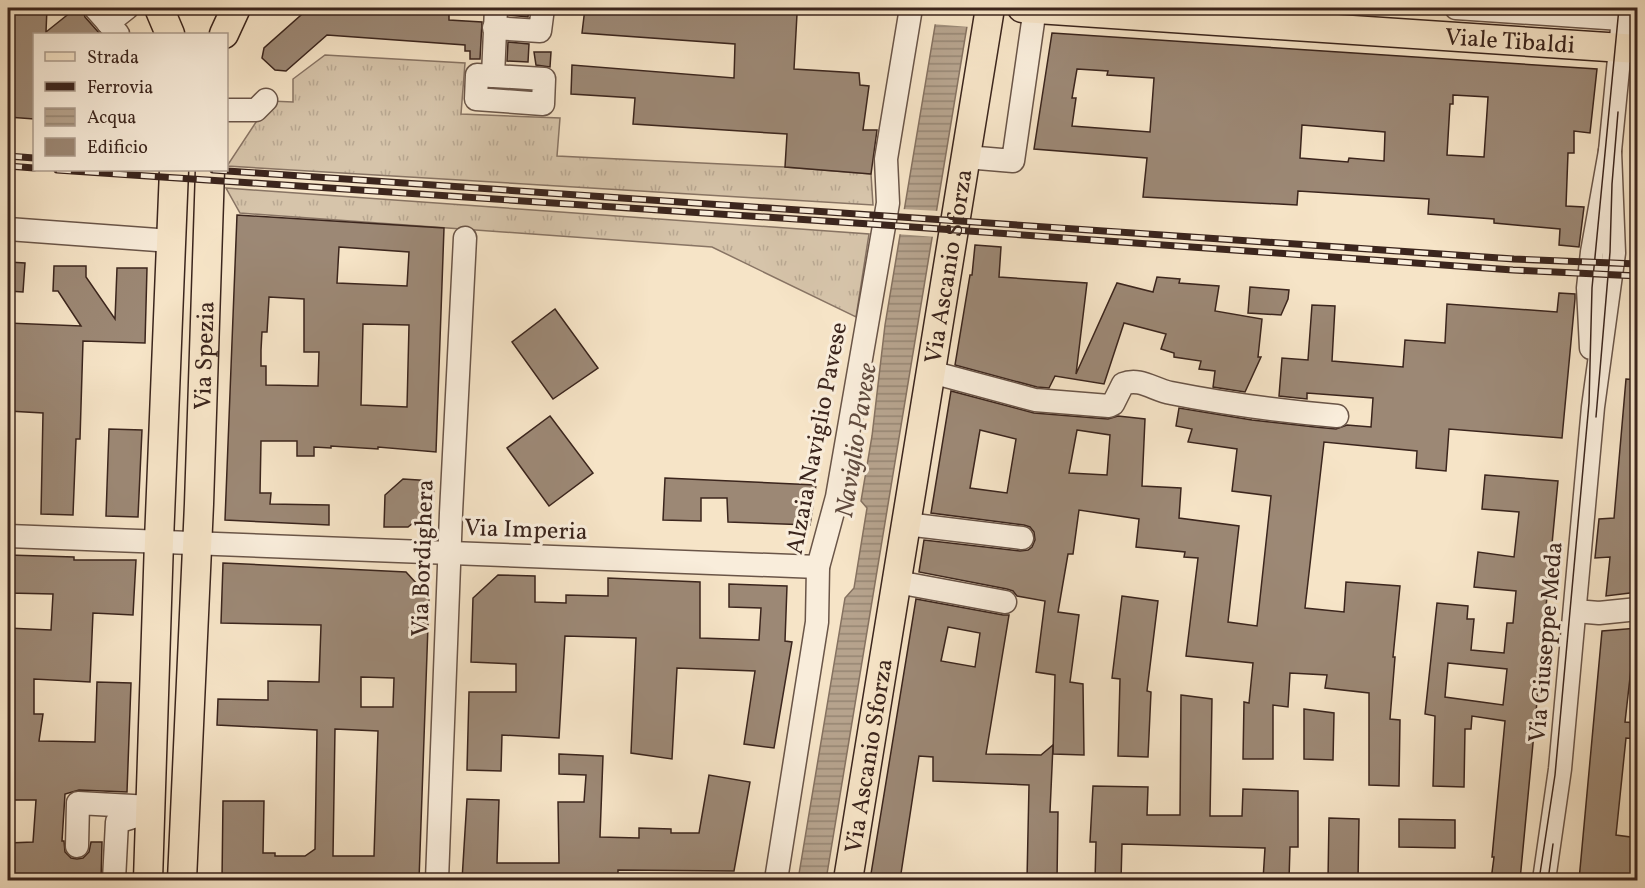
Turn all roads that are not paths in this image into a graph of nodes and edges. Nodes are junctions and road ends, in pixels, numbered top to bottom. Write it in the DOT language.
graph roads {
  1 [pos="127,8"];
  2 [pos="159,8"];
  3 [pos="236,8"];
  4 [pos="543,8"];
  5 [pos="911,8"];
  6 [pos="990,8"];
  7 [pos="1029,8"];
  8 [pos="1456,8"];
  9 [pos="1628,16"];
  10 [pos="495,18"];
  11 [pos="107,22"];
  12 [pos="170,33"];
  13 [pos="224,33"];
  14 [pos="1629,49"];
  15 [pos="493,76"];
  16 [pos="266,100"];
  17 [pos="228,110"];
  18 [pos="966,157"];
  19 [pos="174,171"];
  20 [pos="210,171"];
  21 [pos="8,229"];
  22 [pos="465,238"];
  23 [pos="171,241"];
  24 [pos="931,372"];
  25 [pos="1337,416"];
  26 [pos="906,524"];
  27 [pos="8,536"];
  28 [pos="1022,538"];
  29 [pos="159,541"];
  30 [pos="197,543"];
  31 [pos="449,553"];
  32 [pos="818,567"];
  33 [pos="897,582"];
  34 [pos="1005,602"];
  35 [pos="1638,609"];
  36 [pos="1575,612"];
  37 [pos="151,809"];
  38 [pos="77,846"];
  39 [pos="114,880"];
  40 [pos="148,880"];
  41 [pos="182,880"];
  42 [pos="437,880"];
  43 [pos="776,880"];
  44 [pos="848,880"];
  45 [pos="1544,880"];
  1 -- 11 [label="street"];
  2 -- 12 [label="main road"];
  3 -- 13 [label="main road"];
  4 -- 10 [label="street"];
  5 -- 32 [label="street, Alzaia Naviglio Pavese"];
  6 -- 18 [label="main road, Via Ascanio Sforza"];
  7 -- 14 [label="main road, Viale Tibaldi"];
  7 -- 18 [label="street"];
  8 -- 9 [label="street, Viale Tibaldi"];
  9 -- 14 [label="street, Via Giuseppe Meda"];
  10 -- 15 [label="street"];
  14 -- 36 [label="street, Via Giuseppe Meda"];
  16 -- 17 [label="street"];
  18 -- 24 [label="main road, Via Ascanio Sforza"];
  19 -- 23 [label="main road, Via Spezia"];
  20 -- 30 [label="main road, Via Spezia"];
  21 -- 23 [label="street"];
  22 -- 31 [label="street, Via Bordighera"];
  23 -- 29 [label="main road, Via Spezia"];
  24 -- 25 [label="street"];
  24 -- 26 [label="main road, Via Ascanio Sforza"];
  26 -- 28 [label="street"];
  26 -- 33 [label="main road, Via Ascanio Sforza"];
  27 -- 29 [label="street"];
  29 -- 30 [label="street"];
  29 -- 37 [label="main road, Via Spezia"];
  30 -- 31 [label="street, Via Imperia"];
  30 -- 41 [label="main road, Via Spezia"];
  31 -- 32 [label="street, Via Imperia"];
  31 -- 42 [label="street, Via Bordighera"];
  32 -- 43 [label="street, Alzaia Naviglio Pavese"];
  33 -- 34 [label="street"];
  33 -- 44 [label="main road, Via Ascanio Sforza"];
  35 -- 36 [label="street"];
  36 -- 45 [label="street, Via Giuseppe Meda"];
  37 -- 38 [label="street"];
  37 -- 39 [label="street"];
  37 -- 40 [label="main road, Via Spezia"];
}
